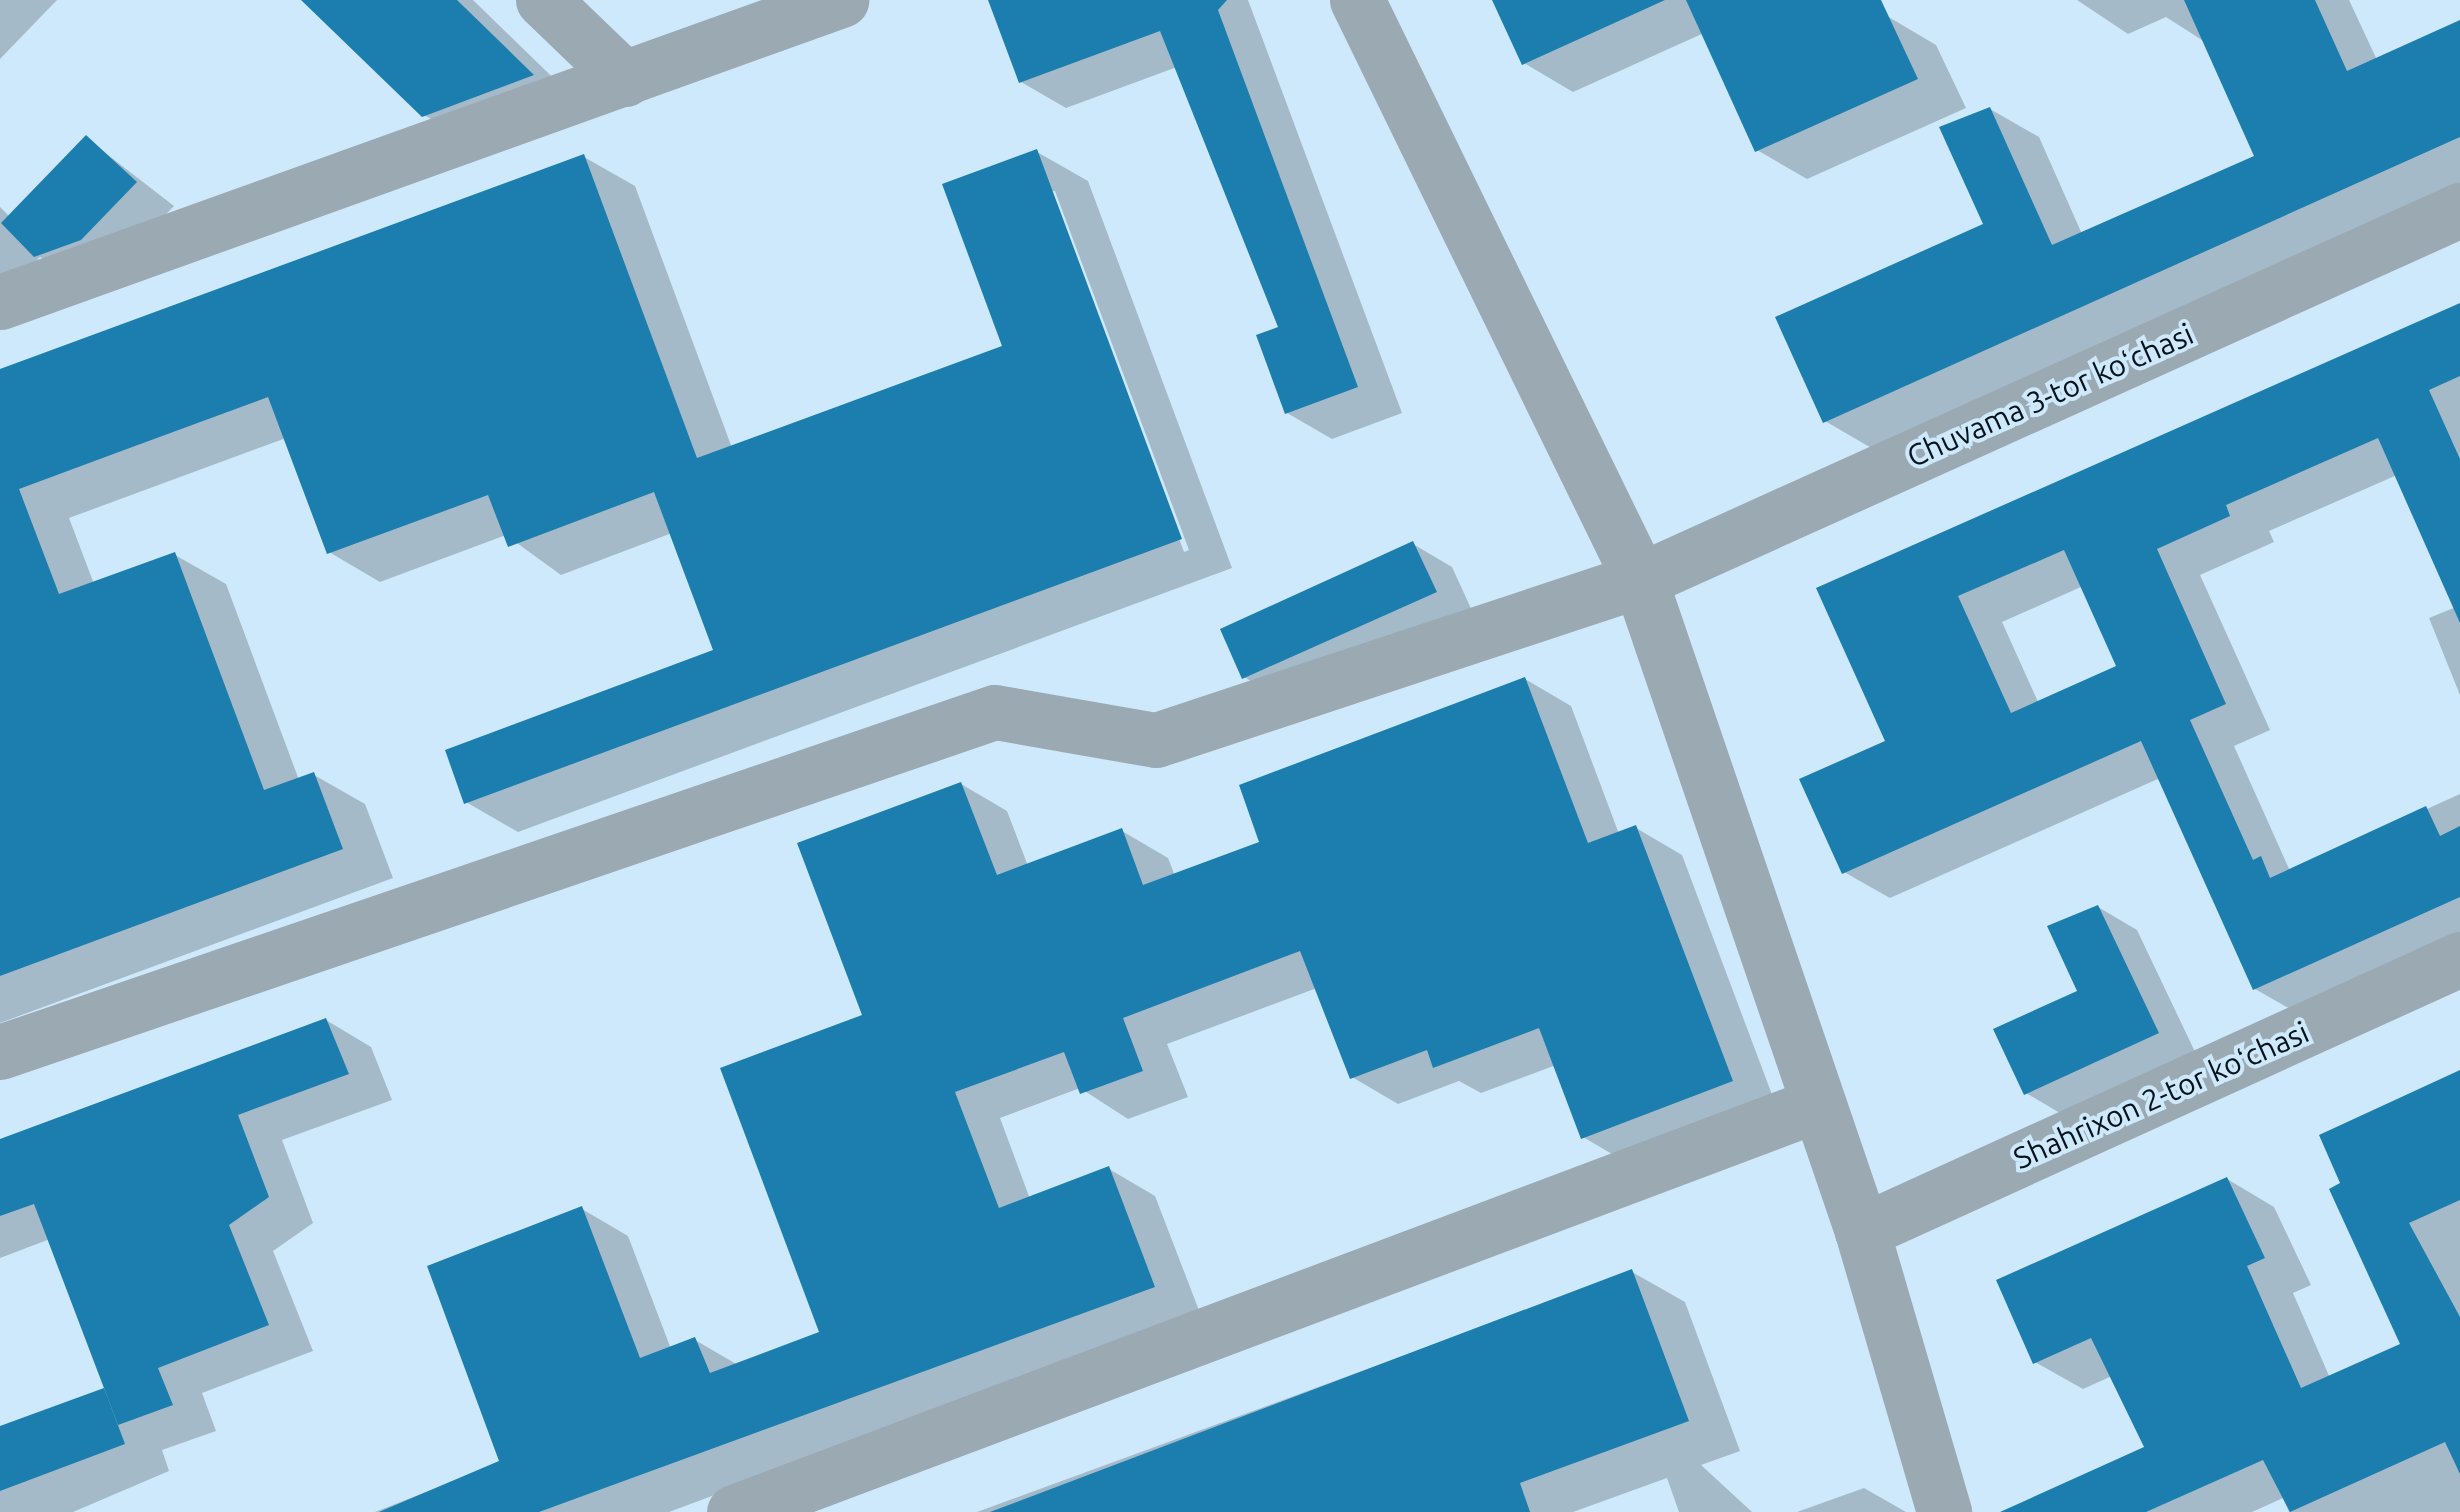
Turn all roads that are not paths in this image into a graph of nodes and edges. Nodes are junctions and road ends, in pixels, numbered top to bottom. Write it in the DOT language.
graph roads {
  1 [pos="543,0"];
  2 [pos="842,0"];
  3 [pos="1357,0"];
  4 [pos="624,79"];
  5 [pos="2460,210"];
  6 [pos="0,302"];
  7 [pos="1640,580"];
  8 [pos="2460,959"];
  9 [pos="0,1052"];
  10 [pos="1816,1104"];
  11 [pos="1862,1231"];
  12 [pos="734,1512"];
  13 [pos="1944,1512"];
  1 -- 4 [label="street"];
  2 -- 4 [label="street"];
  3 -- 7 [label="street"];
  4 -- 6 [label="street"];
  5 -- 7 [label="street, Chuvama 3-tor koʻchasi"];
  7 -- 9 [label="street, Chuvama 3-tor koʻchasi"];
  7 -- 10 [label="street"];
  8 -- 11 [label="street, Shahrixon 2-tor koʻchasi"];
  10 -- 11 [label="street"];
  10 -- 12 [label="street"];
  11 -- 13 [label="street"];
}
